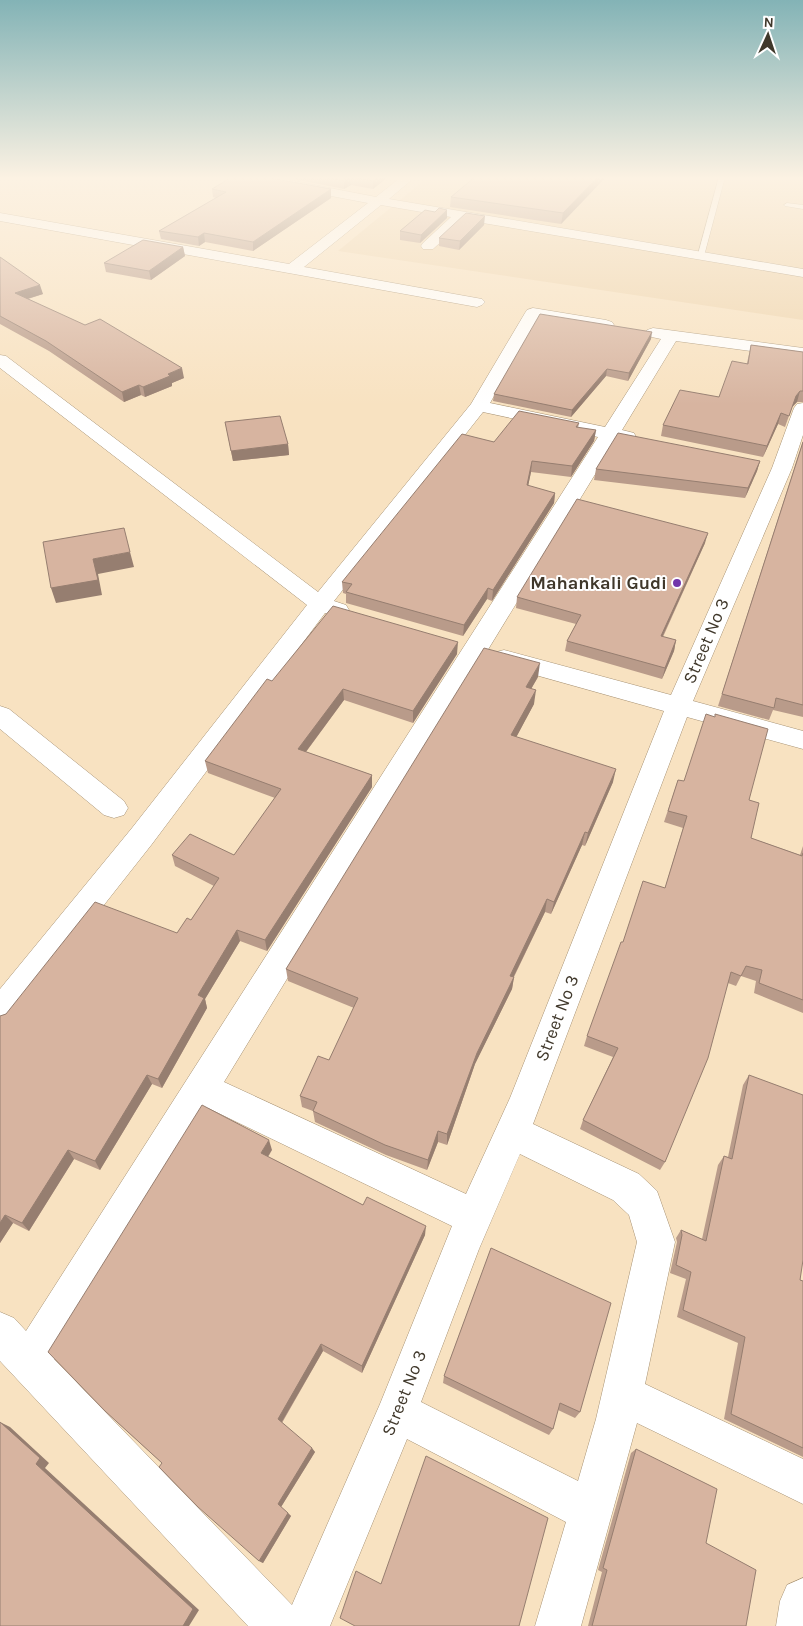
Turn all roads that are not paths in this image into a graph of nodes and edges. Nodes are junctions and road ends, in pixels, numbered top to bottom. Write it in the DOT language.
graph roads {
  1 [pos="201,253"];
  2 [pos="312,253"];
  3 [pos="680,253"];
  4 [pos="701,253"];
  5 [pos="700,256"];
  6 [pos="292,269"];
  7 [pos="803,273"];
  8 [pos="477,302"];
  9 [pos="622,328"];
  10 [pos="641,331"];
  11 [pos="671,336"];
  12 [pos="803,353"];
  13 [pos="0,360"];
  14 [pos="479,406"];
  15 [pos="803,408"];
  16 [pos="610,433"];
  17 [pos="648,441"];
  18 [pos="320,604"];
  19 [pos="356,615"];
  20 [pos="464,647"];
  21 [pos="678,706"];
  22 [pos="0,715"];
  23 [pos="803,740"];
  24 [pos="114,808"];
  25 [pos="0,1013"];
  26 [pos="201,1088"];
  27 [pos="511,1131"];
  28 [pos="474,1217"];
  29 [pos="0,1332"];
  30 [pos="29,1363"];
  31 [pos="622,1394"];
  32 [pos="397,1412"];
  33 [pos="803,1482"];
  34 [pos="590,1511"];
  35 [pos="803,1601"];
  36 [pos="280,1626"];
  37 [pos="307,1626"];
  38 [pos="558,1626"];
  39 [pos="799,1626"];
  1 -- 6 [label="street"];
  2 -- 6 [label="street"];
  3 -- 5 [label="street"];
  4 -- 5 [label="lane"];
  5 -- 7 [label="street"];
  6 -- 8 [label="street"];
  9 -- 14 [label="street"];
  10 -- 11 [label="street"];
  11 -- 12 [label="street"];
  11 -- 16 [label="street"];
  13 -- 18 [label="street"];
  14 -- 16 [label="street"];
  14 -- 18 [label="street"];
  15 -- 21 [label="street, Street No 3"];
  16 -- 17 [label="street"];
  16 -- 20 [label="street"];
  18 -- 19 [label="street"];
  18 -- 25 [label="street"];
  20 -- 21 [label="street"];
  20 -- 26 [label="street"];
  21 -- 23 [label="street"];
  21 -- 27 [label="street, Street No 3"];
  22 -- 24 [label="street"];
  26 -- 28 [label="street"];
  26 -- 30 [label="street"];
  27 -- 28 [label="street, Street No 3"];
  27 -- 31 [label="street"];
  28 -- 32 [label="street, Street No 3"];
  29 -- 30 [label="street"];
  30 -- 36 [label="street"];
  31 -- 33 [label="street"];
  31 -- 34 [label="street"];
  32 -- 34 [label="street"];
  32 -- 37 [label="street, Street No 3"];
  34 -- 38 [label="street"];
  35 -- 39 [label="street"];
}
